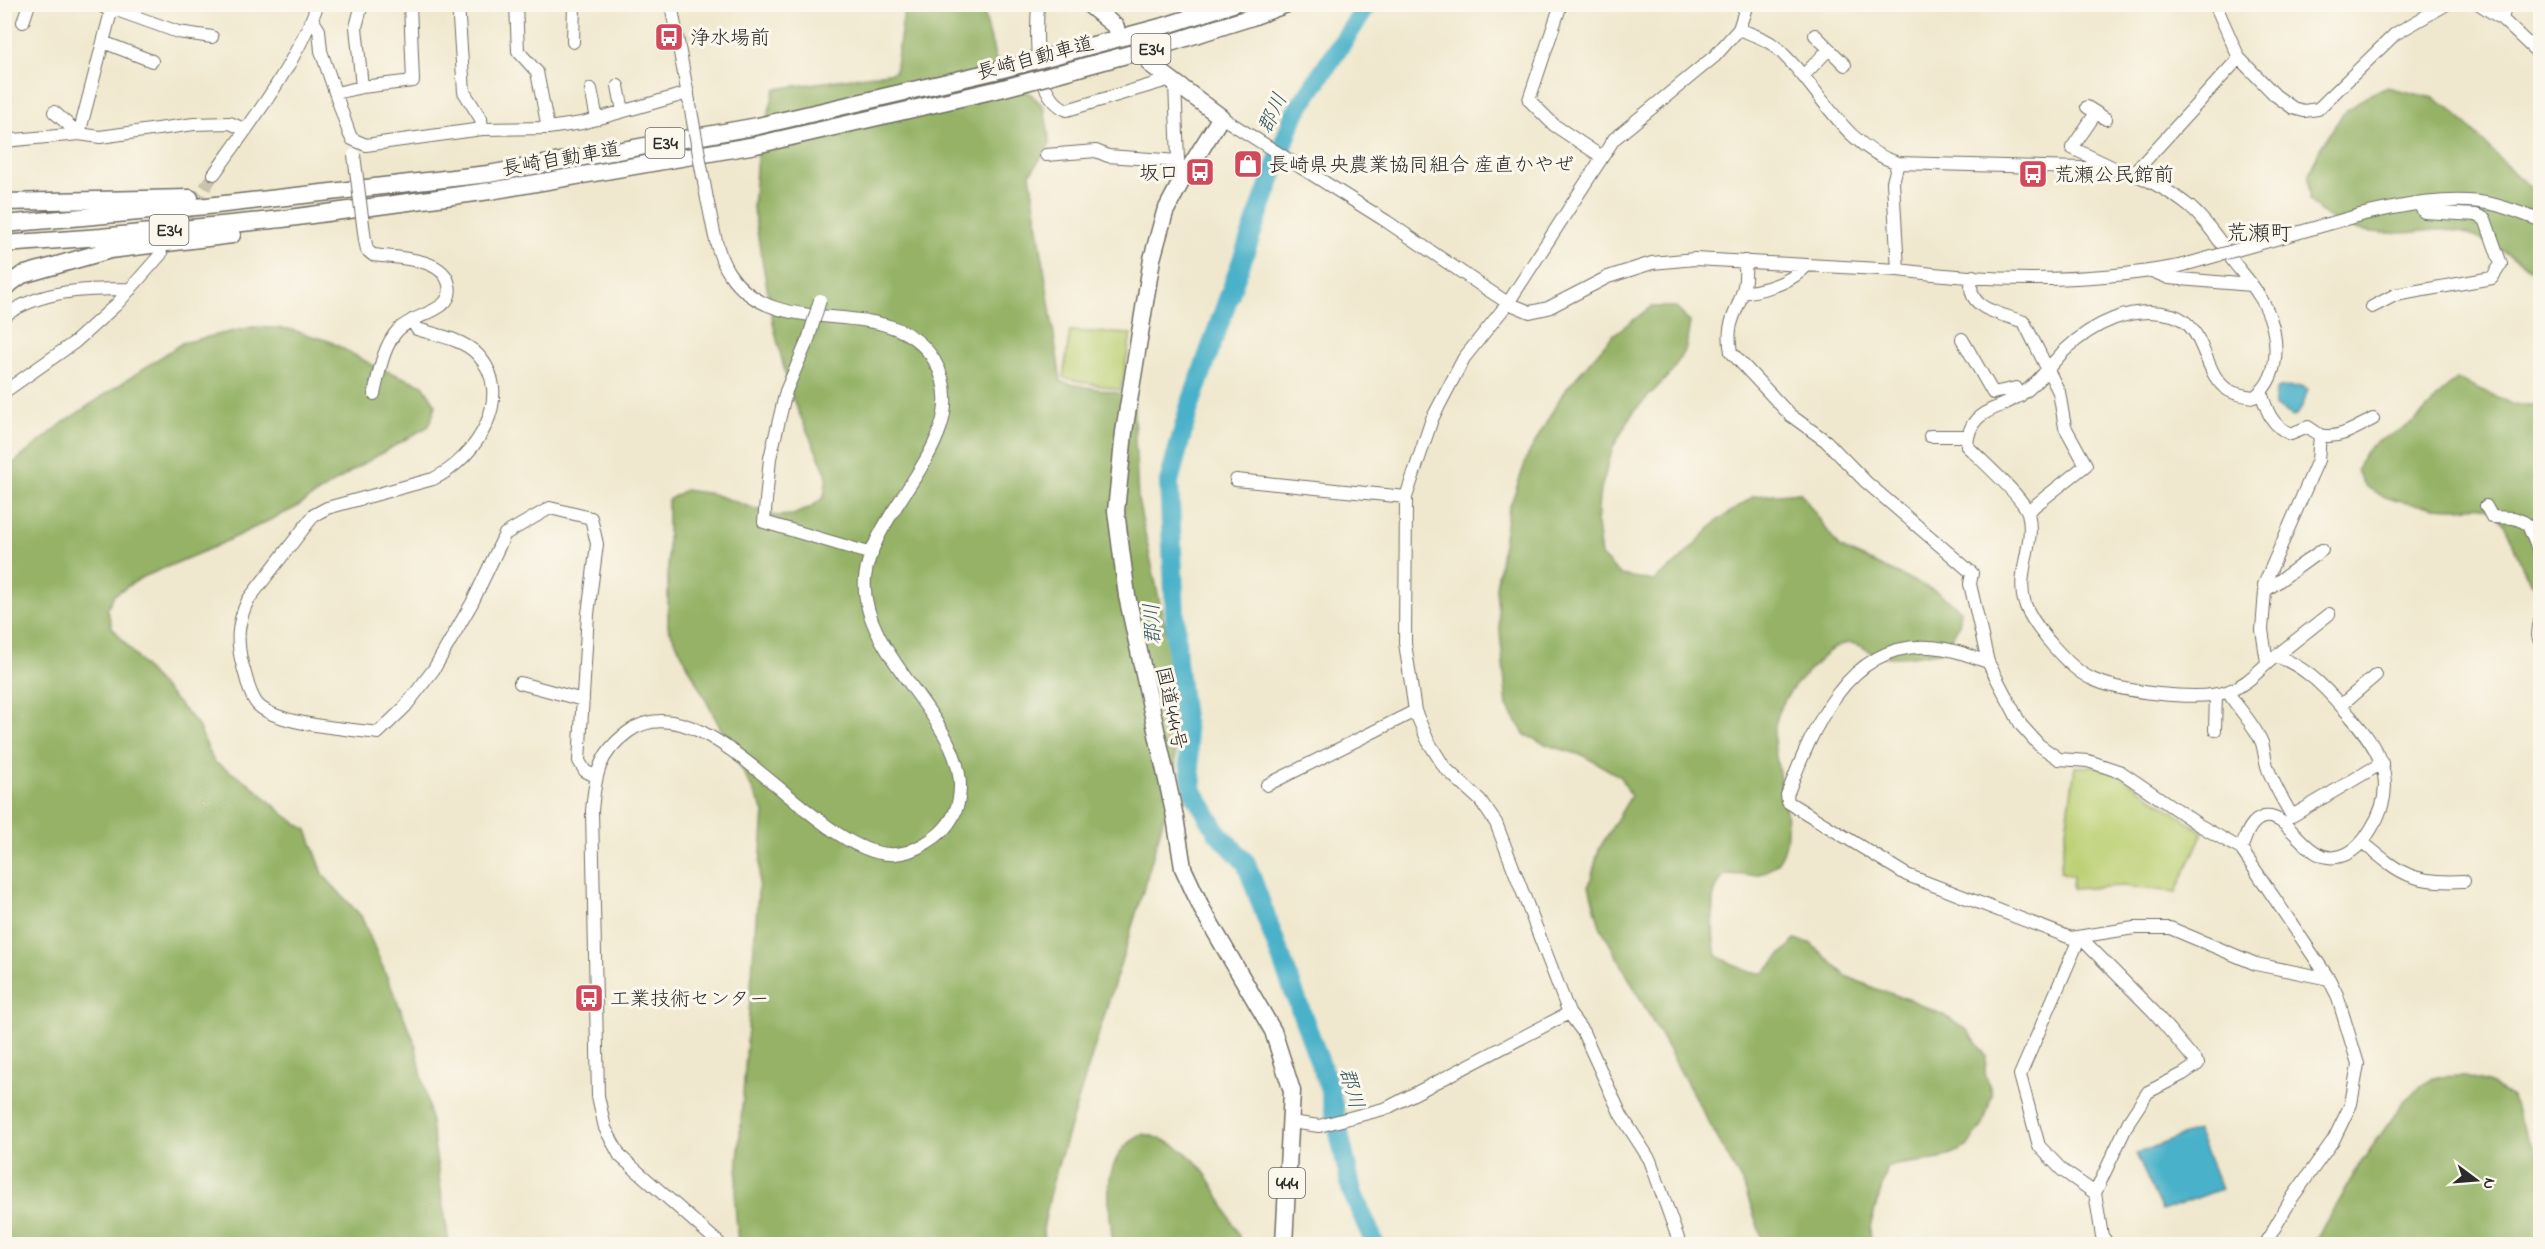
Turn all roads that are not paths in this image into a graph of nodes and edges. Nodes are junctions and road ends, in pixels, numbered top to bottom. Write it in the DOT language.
graph roads {
  1 [pos="29,4"];
  2 [pos="318,4"];
  3 [pos="362,4"];
  4 [pos="410,4"];
  5 [pos="458,4"];
  6 [pos="516,4"];
  7 [pos="574,4"];
  8 [pos="671,4"];
  9 [pos="1038,4"];
  10 [pos="1233,4"];
  11 [pos="1562,4"];
  12 [pos="1747,4"];
  13 [pos="2215,4"];
  14 [pos="2447,4"];
  15 [pos="2479,4"];
  16 [pos="2506,4"];
  17 [pos="108,7"];
  18 [pos="1098,7"];
  19 [pos="1288,8"];
  20 [pos="2502,19"];
  21 [pos="312,20"];
  22 [pos="23,22"];
  23 [pos="1116,27"];
  24 [pos="1738,29"];
  25 [pos="1815,35"];
  26 [pos="212,37"];
  27 [pos="103,42"];
  28 [pos="573,42"];
  29 [pos="1829,49"];
  30 [pos="2541,55"];
  31 [pos="2239,58"];
  32 [pos="152,62"];
  33 [pos="1150,64"];
  34 [pos="1845,65"];
  35 [pos="1804,75"];
  36 [pos="1173,81"];
  37 [pos="618,86"];
  38 [pos="362,87"];
  39 [pos="591,89"];
  40 [pos="336,93"];
  41 [pos="689,99"];
  42 [pos="54,111"];
  43 [pos="623,111"];
  44 [pos="2096,113"];
  45 [pos="1221,117"];
  46 [pos="597,119"];
  47 [pos="548,128"];
  48 [pos="482,129"];
  49 [pos="246,130"];
  50 [pos="80,134"];
  51 [pos="4,141"];
  52 [pos="359,143"];
  53 [pos="1046,155"];
  54 [pos="1602,158"];
  55 [pos="1178,161"];
  56 [pos="1898,163"];
  57 [pos="2117,169"];
  58 [pos="2134,173"];
  59 [pos="214,174"];
  60 [pos="1179,186"];
  61 [pos="299,196"];
  62 [pos="4,202"];
  63 [pos="406,203"];
  64 [pos="2419,204"];
  65 [pos="2541,220"];
  66 [pos="4,224"];
  67 [pos="4,244"];
  68 [pos="161,254"];
  69 [pos="1745,261"];
  70 [pos="1807,265"];
  71 [pos="1898,270"];
  72 [pos="2153,271"];
  73 [pos="1973,276"];
  74 [pos="2251,285"];
  75 [pos="4,288"];
  76 [pos="131,289"];
  77 [pos="1742,293"];
  78 [pos="820,300"];
  79 [pos="1508,303"];
  80 [pos="2372,307"];
  81 [pos="4,316"];
  82 [pos="412,320"];
  83 [pos="1962,339"];
  84 [pos="2049,370"];
  85 [pos="4,392"];
  86 [pos="2261,392"];
  87 [pos="374,394"];
  88 [pos="2020,396"];
  89 [pos="2373,418"];
  90 [pos="2320,435"];
  91 [pos="1930,436"];
  92 [pos="1968,436"];
  93 [pos="1236,480"];
  94 [pos="1406,497"];
  95 [pos="2486,506"];
  96 [pos="2028,512"];
  97 [pos="2322,550"];
  98 [pos="872,554"];
  99 [pos="2541,554"];
  100 [pos="2265,591"];
  101 [pos="2329,614"];
  102 [pos="2541,617"];
  103 [pos="2541,642"];
  104 [pos="2272,659"];
  105 [pos="1988,662"];
  106 [pos="2376,675"];
  107 [pos="520,683"];
  108 [pos="2222,693"];
  109 [pos="584,700"];
  110 [pos="2341,705"];
  111 [pos="1415,711"];
  112 [pos="2215,730"];
  113 [pos="2382,764"];
  114 [pos="595,776"];
  115 [pos="1267,785"];
  116 [pos="2362,842"];
  117 [pos="2241,849"];
  118 [pos="2464,880"];
  119 [pos="2080,937"];
  120 [pos="2329,979"];
  121 [pos="1569,1013"];
  122 [pos="1291,1122"];
  123 [pos="2095,1193"];
  124 [pos="720,1245"];
  125 [pos="1284,1245"];
  126 [pos="1680,1245"];
  127 [pos="2108,1245"];
  128 [pos="2265,1245"];
  1 -- 22 [label="street"];
  2 -- 21 [label="street"];
  3 -- 38 [label="street"];
  4 -- 38 [label="street"];
  5 -- 48 [label="street"];
  6 -- 47 [label="street"];
  7 -- 28 [label="street"];
  8 -- 41 [label="street"];
  9 -- 36 [label="street"];
  10 -- 61 [label="highway, 長崎自動車道 / E34, bridge"];
  11 -- 54 [label="street"];
  12 -- 24 [label="street"];
  13 -- 31 [label="street"];
  14 -- 31 [label="street"];
  15 -- 20 [label="street"];
  16 -- 20 [label="street"];
  17 -- 26 [label="street"];
  17 -- 27 [label="street"];
  18 -- 23 [label="highway"];
  19 -- 63 [label="highway, 長崎自動車道 / E34, bridge"];
  20 -- 30 [label="street"];
  21 -- 40 [label="street"];
  21 -- 49 [label="street"];
  24 -- 35 [label="street"];
  24 -- 54 [label="street"];
  25 -- 29 [label="street"];
  27 -- 32 [label="street"];
  27 -- 50 [label="street"];
  29 -- 34 [label="street"];
  29 -- 35 [label="street"];
  31 -- 58 [label="street"];
  33 -- 36 [label="highway"];
  35 -- 56 [label="street"];
  36 -- 45 [label="highway"];
  36 -- 55 [label="street"];
  37 -- 43 [label="street"];
  38 -- 40 [label="street"];
  39 -- 46 [label="street"];
  40 -- 52 [label="street"];
  41 -- 43 [label="street"];
  41 -- 98 [label="street, bridge"];
  42 -- 50 [label="street"];
  43 -- 46 [label="street"];
  44 -- 57 [label="street"];
  45 -- 60 [label="highway, 国道444号 / 444"];
  45 -- 79 [label="street"];
  46 -- 47 [label="street"];
  47 -- 48 [label="street"];
  48 -- 52 [label="street"];
  49 -- 50 [label="street"];
  49 -- 59 [label="street"];
  50 -- 51 [label="street"];
  52 -- 82 [label="street, bridge"];
  53 -- 55 [label="street"];
  54 -- 79 [label="street"];
  55 -- 60 [label="street"];
  56 -- 57 [label="street"];
  56 -- 71 [label="street"];
  57 -- 58 [label="street"];
  58 -- 74 [label="street"];
  60 -- 122 [label="highway, 国道444号 / 444"];
  61 -- 62 [label="highway"];
  61 -- 66 [label="highway, 長崎自動車道 / E34"];
  63 -- 67 [label="highway, 長崎自動車道 / E34"];
  63 -- 75 [label="highway"];
  64 -- 65 [label="street"];
  64 -- 72 [label="street, bridge"];
  64 -- 80 [label="street"];
  68 -- 76 [label="street"];
  69 -- 70 [label="street"];
  69 -- 77 [label="street"];
  69 -- 79 [label="street"];
  70 -- 71 [label="street"];
  70 -- 77 [label="street"];
  71 -- 73 [label="street"];
  72 -- 73 [label="street"];
  72 -- 74 [label="street"];
  73 -- 84 [label="street"];
  74 -- 86 [label="street"];
  76 -- 81 [label="street"];
  76 -- 85 [label="street"];
  77 -- 105 [label="street"];
  78 -- 98 [label="street, bridge"];
  79 -- 94 [label="street"];
  82 -- 87 [label="street"];
  82 -- 109 [label="street"];
  83 -- 88 [label="street"];
  84 -- 86 [label="street"];
  84 -- 88 [label="street"];
  84 -- 96 [label="street"];
  86 -- 90 [label="street"];
  88 -- 92 [label="street"];
  89 -- 90 [label="street"];
  90 -- 100 [label="street"];
  91 -- 92 [label="street"];
  92 -- 96 [label="street"];
  93 -- 94 [label="street"];
  94 -- 111 [label="street"];
  95 -- 99 [label="street"];
  96 -- 108 [label="street"];
  97 -- 100 [label="street"];
  98 -- 114 [label="street"];
  100 -- 104 [label="street"];
  101 -- 104 [label="street"];
  102 -- 103 [label="street"];
  104 -- 108 [label="street"];
  104 -- 110 [label="street"];
  105 -- 117 [label="street"];
  105 -- 119 [label="street"];
  106 -- 110 [label="street"];
  107 -- 109 [label="street"];
  108 -- 112 [label="street"];
  108 -- 113 [label="street"];
  109 -- 114 [label="street"];
  110 -- 113 [label="street"];
  111 -- 115 [label="street"];
  111 -- 121 [label="street"];
  113 -- 116 [label="street"];
  114 -- 124 [label="street"];
  116 -- 117 [label="street"];
  116 -- 118 [label="street"];
  117 -- 120 [label="street"];
  119 -- 120 [label="street"];
  119 -- 123 [label="street"];
  119 -- 123 [label="street"];
  120 -- 128 [label="street"];
  121 -- 122 [label="street"];
  121 -- 126 [label="street"];
  122 -- 125 [label="highway, 国道444号 / 444"];
  123 -- 127 [label="street"];
}
